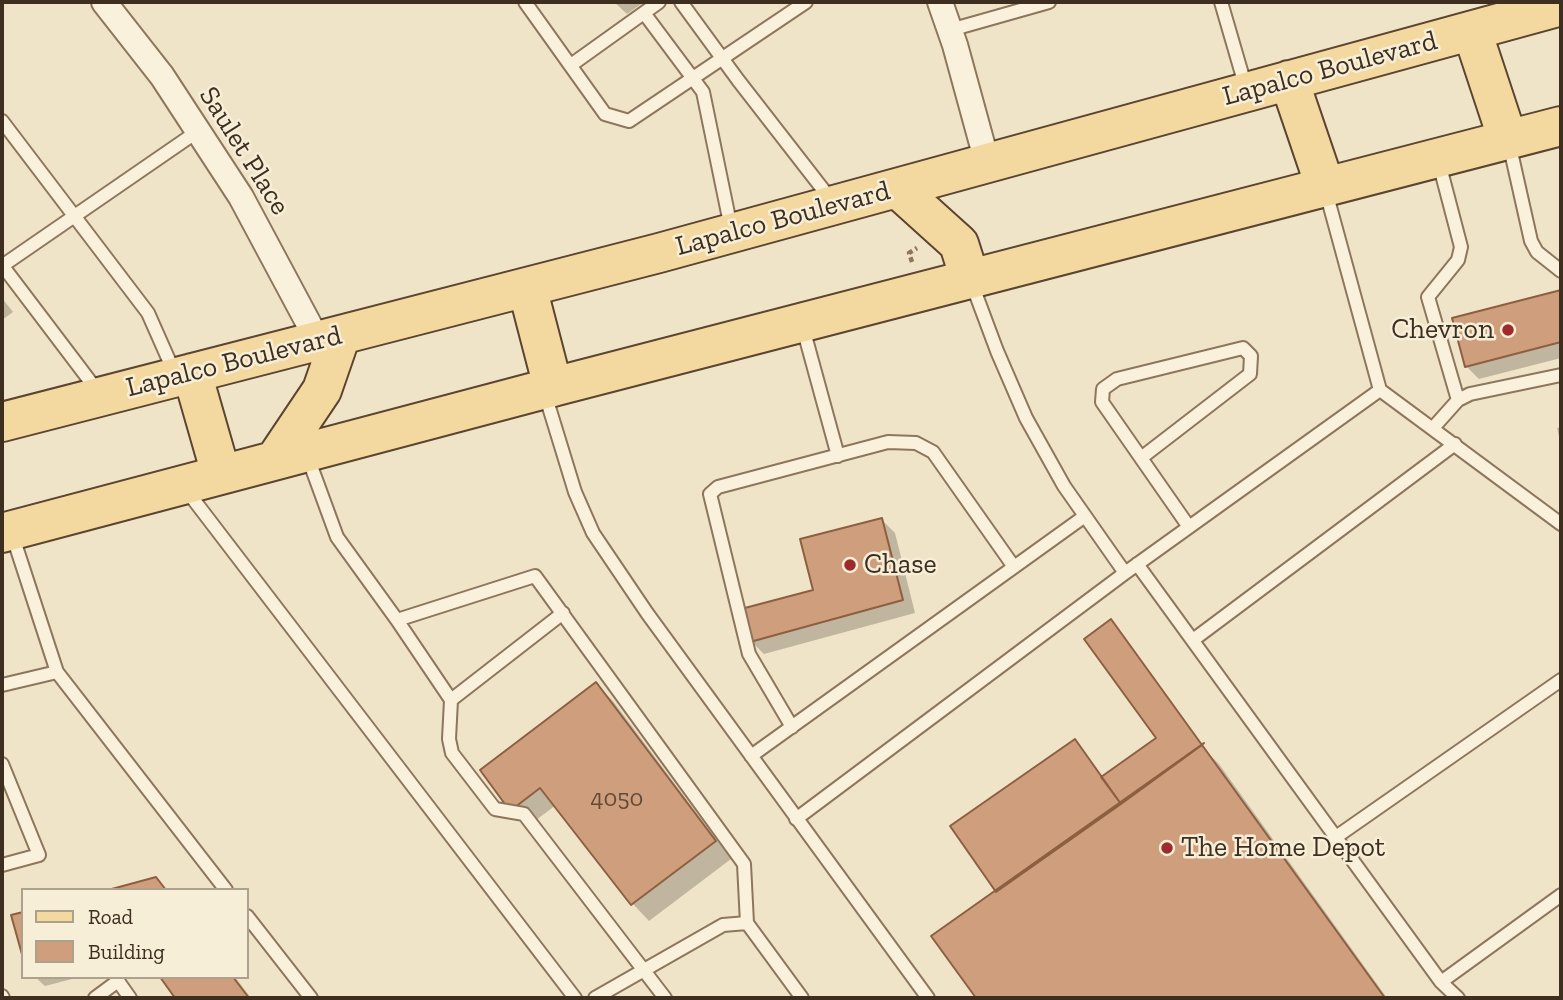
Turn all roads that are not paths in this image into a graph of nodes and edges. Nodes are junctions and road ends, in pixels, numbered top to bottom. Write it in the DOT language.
graph roads {
  1 [pos="104,2"];
  2 [pos="524,2"];
  3 [pos="659,2"];
  4 [pos="681,2"];
  5 [pos="806,2"];
  6 [pos="940,2"];
  7 [pos="1049,2"];
  8 [pos="1221,2"];
  9 [pos="1561,6"];
  10 [pos="644,13"];
  11 [pos="950,30"];
  12 [pos="1472,31"];
  13 [pos="723,59"];
  14 [pos="571,65"];
  15 [pos="693,79"];
  16 [pos="1289,80"];
  17 [pos="1247,92"];
  18 [pos="2,121"];
  19 [pos="1561,126"];
  20 [pos="198,131"];
  21 [pos="1508,140"];
  22 [pos="1438,157"];
  23 [pos="987,162"];
  24 [pos="1325,186"];
  25 [pos="898,189"];
  26 [pos="834,205"];
  27 [pos="73,217"];
  28 [pos="732,233"];
  29 [pos="2,265"];
  30 [pos="1561,271"];
  31 [pos="971,279"];
  32 [pos="527,287"];
  33 [pos="801,323"];
  34 [pos="329,338"];
  35 [pos="184,375"];
  36 [pos="1561,375"];
  37 [pos="548,389"];
  38 [pos="1380,390"];
  39 [pos="102,396"];
  40 [pos="1458,400"];
  41 [pos="2,422"];
  42 [pos="1433,428"];
  43 [pos="1455,444"];
  44 [pos="290,456"];
  45 [pos="838,456"];
  46 [pos="1141,458"];
  47 [pos="221,474"];
  48 [pos="183,485"];
  49 [pos="1085,516"];
  50 [pos="1561,524"];
  51 [pos="1189,527"];
  52 [pos="6,532"];
  53 [pos="1137,564"];
  54 [pos="1014,567"];
  55 [pos="1125,573"];
  56 [pos="563,613"];
  57 [pos="397,620"];
  58 [pos="1193,640"];
  59 [pos="57,672"];
  60 [pos="1561,680"];
  61 [pos="2,685"];
  62 [pos="451,700"];
  63 [pos="792,727"];
  64 [pos="751,757"];
  65 [pos="2,764"];
  66 [pos="796,819"];
  67 [pos="1336,837"];
  68 [pos="2,865"];
  69 [pos="224,888"];
  70 [pos="1561,895"];
  71 [pos="248,917"];
  72 [pos="747,923"];
  73 [pos="644,971"];
  74 [pos="1441,982"];
  75 [pos="95,998"];
  76 [pos="130,998"];
  77 [pos="311,998"];
  78 [pos="575,998"];
  79 [pos="595,998"];
  80 [pos="665,998"];
  81 [pos="802,998"];
  82 [pos="928,998"];
  83 [pos="1458,998"];
  1 -- 20 [label="street, Saulet Place"];
  2 -- 14 [label="lane"];
  3 -- 10 [label="lane"];
  4 -- 13 [label="lane"];
  5 -- 13 [label="lane"];
  6 -- 11 [label="street"];
  7 -- 11 [label="lane"];
  8 -- 17 [label="lane"];
  9 -- 12 [label="main road, Lapalco Boulevard"];
  10 -- 14 [label="lane"];
  10 -- 15 [label="lane"];
  11 -- 23 [label="street"];
  12 -- 16 [label="main road, Lapalco Boulevard"];
  12 -- 21 [label="main road"];
  13 -- 15 [label="lane"];
  13 -- 26 [label="lane"];
  14 -- 15 [label="lane"];
  15 -- 28 [label="lane"];
  16 -- 17 [label="main road, Lapalco Boulevard"];
  16 -- 24 [label="main road"];
  17 -- 23 [label="main road, Lapalco Boulevard"];
  18 -- 27 [label="lane"];
  19 -- 21 [label="main road"];
  20 -- 27 [label="lane"];
  20 -- 34 [label="street, Saulet Place"];
  21 -- 22 [label="main road"];
  21 -- 30 [label="lane"];
  22 -- 24 [label="main road"];
  22 -- 40 [label="lane"];
  23 -- 25 [label="main road, Lapalco Boulevard"];
  24 -- 31 [label="main road"];
  24 -- 38 [label="lane"];
  25 -- 26 [label="main road, Lapalco Boulevard"];
  25 -- 31 [label="main road"];
  26 -- 28 [label="main road, Lapalco Boulevard"];
  27 -- 29 [label="lane"];
  27 -- 35 [label="lane"];
  28 -- 32 [label="main road, Lapalco Boulevard"];
  29 -- 39 [label="lane"];
  31 -- 33 [label="main road"];
  31 -- 49 [label="lane"];
  32 -- 34 [label="main road, Lapalco Boulevard"];
  32 -- 37 [label="main road"];
  33 -- 37 [label="main road"];
  33 -- 45 [label="lane"];
  34 -- 35 [label="main road, Lapalco Boulevard"];
  34 -- 44 [label="main road"];
  35 -- 39 [label="main road, Lapalco Boulevard"];
  35 -- 47 [label="main road"];
  36 -- 40 [label="lane"];
  37 -- 44 [label="main road"];
  37 -- 64 [label="lane"];
  38 -- 42 [label="lane"];
  38 -- 51 [label="lane"];
  39 -- 41 [label="main road, Lapalco Boulevard"];
  40 -- 42 [label="lane"];
  42 -- 43 [label="lane"];
  43 -- 50 [label="lane"];
  43 -- 58 [label="lane"];
  44 -- 47 [label="main road"];
  44 -- 57 [label="lane"];
  45 -- 54 [label="lane"];
  45 -- 63 [label="lane"];
  46 -- 46 [label="lane"];
  46 -- 51 [label="lane"];
  47 -- 48 [label="main road"];
  48 -- 52 [label="main road"];
  48 -- 78 [label="lane"];
  49 -- 54 [label="lane"];
  49 -- 55 [label="lane"];
  51 -- 53 [label="lane"];
  52 -- 59 [label="lane"];
  53 -- 55 [label="lane"];
  53 -- 58 [label="lane"];
  54 -- 63 [label="lane"];
  55 -- 66 [label="lane"];
  56 -- 57 [label="lane"];
  56 -- 62 [label="lane"];
  56 -- 72 [label="lane"];
  57 -- 62 [label="lane"];
  58 -- 67 [label="lane"];
  59 -- 61 [label="lane"];
  59 -- 69 [label="lane"];
  60 -- 67 [label="lane"];
  62 -- 73 [label="lane"];
  63 -- 64 [label="lane"];
  64 -- 66 [label="lane"];
  65 -- 68 [label="lane"];
  66 -- 82 [label="lane"];
  67 -- 74 [label="lane"];
  70 -- 74 [label="lane"];
  71 -- 77 [label="lane"];
  72 -- 73 [label="lane"];
  72 -- 81 [label="lane"];
  73 -- 79 [label="lane"];
  73 -- 80 [label="lane"];
  74 -- 83 [label="lane"];
  75 -- 76 [label="lane"];
}
